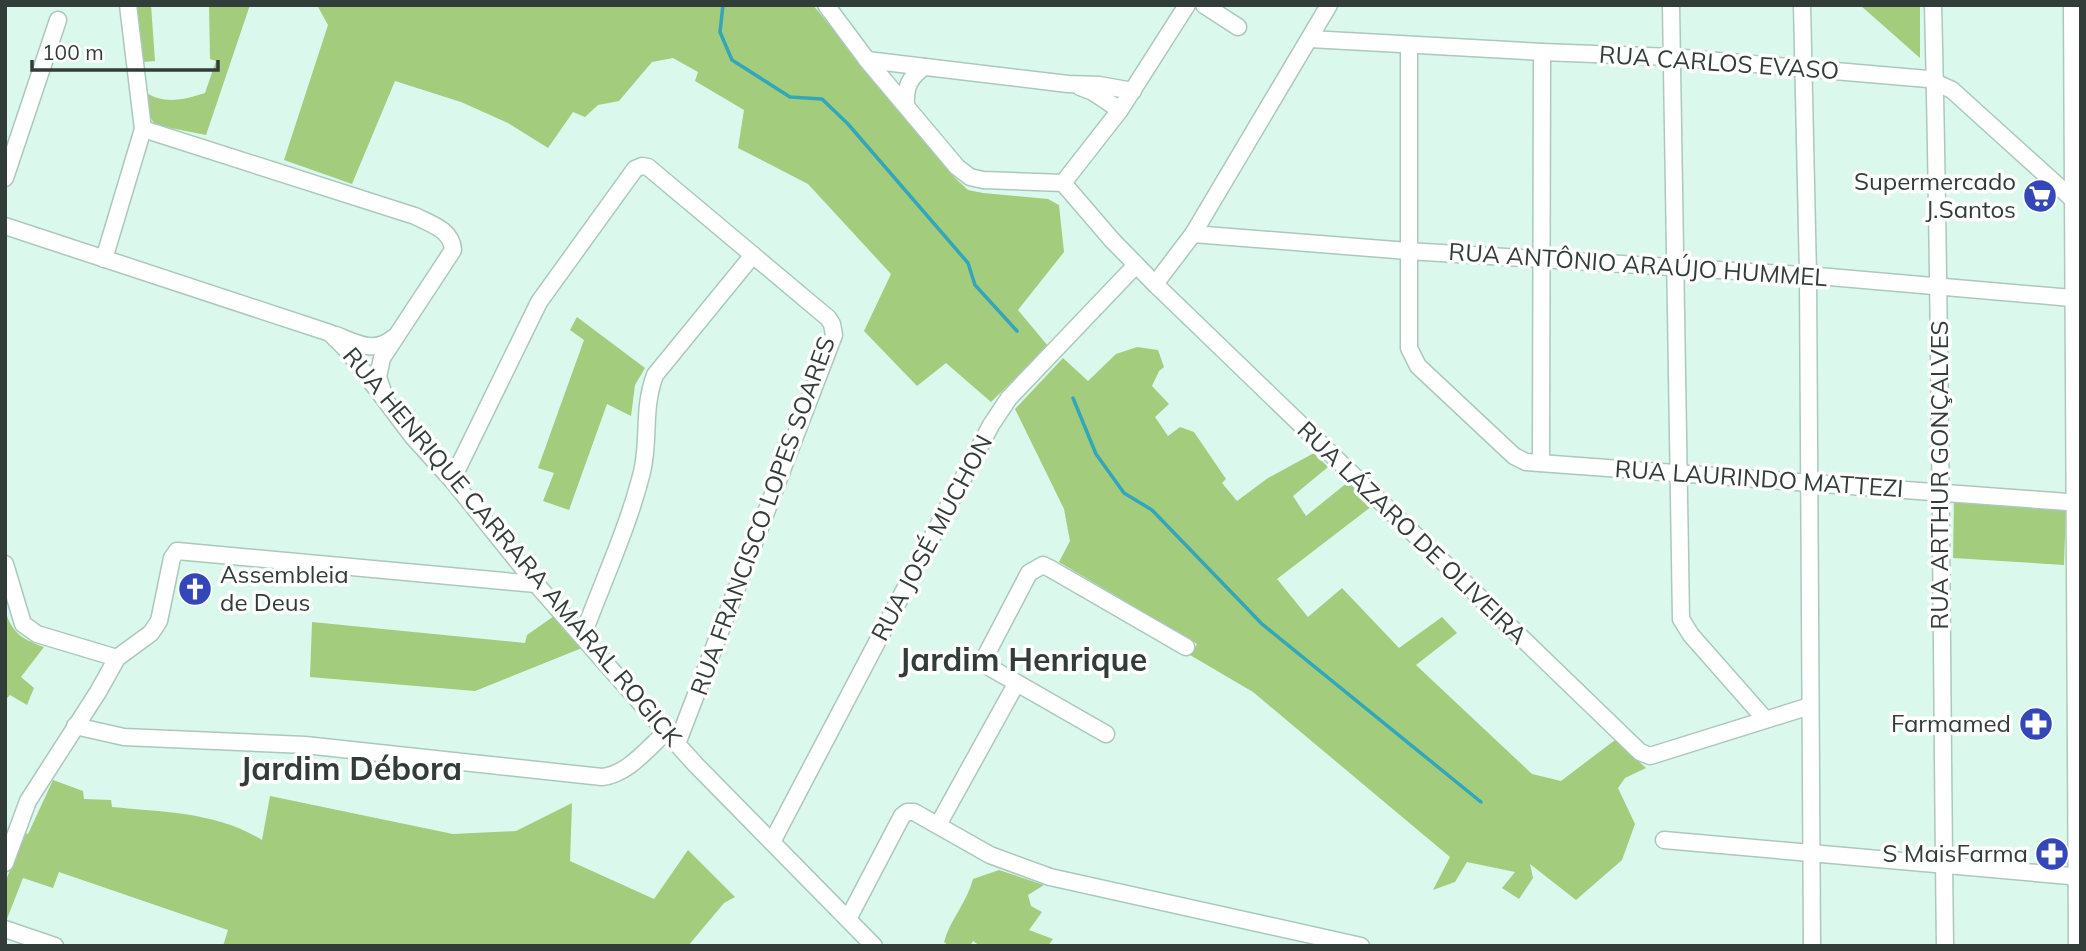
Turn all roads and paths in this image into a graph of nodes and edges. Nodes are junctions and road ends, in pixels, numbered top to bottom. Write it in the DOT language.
graph roads {
  1 [pos="128,5"];
  2 [pos="826,5"];
  3 [pos="1168,5"];
  4 [pos="1187,5"];
  5 [pos="1204,5"];
  6 [pos="1329,5"];
  7 [pos="1671,5"];
  8 [pos="1802,5"];
  9 [pos="1933,5"];
  10 [pos="2071,10"];
  11 [pos="58,20"];
  12 [pos="1176,21"];
  13 [pos="1238,27"];
  14 [pos="1310,39"];
  15 [pos="2076,39"];
  16 [pos="1409,45"];
  17 [pos="1542,52"];
  18 [pos="1672,57"];
  19 [pos="867,60"];
  20 [pos="924,67"];
  21 [pos="1804,69"];
  22 [pos="1935,80"];
  23 [pos="1068,84"];
  24 [pos="1133,90"];
  25 [pos="906,106"];
  26 [pos="1120,110"];
  27 [pos="144,129"];
  28 [pos="5,178"];
  29 [pos="1063,183"];
  30 [pos="2077,203"];
  31 [pos="5,226"];
  32 [pos="1193,234"];
  33 [pos="1408,251"];
  34 [pos="753,255"];
  35 [pos="1542,258"];
  36 [pos="104,259"];
  37 [pos="1136,265"];
  38 [pos="1674,267"];
  39 [pos="1808,275"];
  40 [pos="1155,284"];
  41 [pos="1939,287"];
  42 [pos="2077,302"];
  43 [pos="330,333"];
  44 [pos="396,336"];
  45 [pos="2078,351"];
  46 [pos="387,402"];
  47 [pos="1541,463"];
  48 [pos="1678,474"];
  49 [pos="452,480"];
  50 [pos="1810,484"];
  51 [pos="1939,492"];
  52 [pos="2078,503"];
  53 [pos="5,564"];
  54 [pos="2077,583"];
  55 [pos="536,584"];
  56 [pos="583,635"];
  57 [pos="1186,646"];
  58 [pos="117,658"];
  59 [pos="1016,684"];
  60 [pos="1810,706"];
  61 [pos="1765,719"];
  62 [pos="75,726"];
  63 [pos="1106,734"];
  64 [pos="672,738"];
  65 [pos="938,825"];
  66 [pos="1664,840"];
  67 [pos="772,842"];
  68 [pos="1811,853"];
  69 [pos="5,863"];
  70 [pos="1944,866"];
  71 [pos="2079,877"];
  72 [pos="848,919"];
  73 [pos="5,929"];
  74 [pos="55,946"];
  75 [pos="874,946"];
  76 [pos="1361,946"];
  77 [pos="1812,946"];
  78 [pos="1945,946"];
  79 [pos="2077,946"];
  1 -- 27 [label="street"];
  2 -- 19 [label="street"];
  3 -- 12 [label="street"];
  4 -- 12 [label="street"];
  5 -- 13 [label="street"];
  6 -- 14 [label="street"];
  7 -- 18 [label="street"];
  8 -- 21 [label="street"];
  9 -- 22 [label="street, RUA ARTHUR GONÇALVES"];
  10 -- 15 [label="street"];
  11 -- 28 [label="street"];
  12 -- 24 [label="street"];
  14 -- 16 [label="street, RUA CARLOS EVASO"];
  14 -- 32 [label="street"];
  15 -- 30 [label="street"];
  16 -- 17 [label="street, RUA CARLOS EVASO"];
  16 -- 33 [label="street"];
  17 -- 18 [label="street, RUA CARLOS EVASO"];
  17 -- 35 [label="street"];
  18 -- 21 [label="street, RUA CARLOS EVASO"];
  18 -- 38 [label="street"];
  19 -- 20 [label="street"];
  19 -- 25 [label="street"];
  20 -- 23 [label="street"];
  20 -- 25 [label="street"];
  21 -- 22 [label="street, RUA CARLOS EVASO"];
  21 -- 39 [label="street"];
  22 -- 30 [label="street"];
  22 -- 41 [label="street, RUA ARTHUR GONÇALVES"];
  23 -- 24 [label="street"];
  23 -- 26 [label="street"];
  24 -- 26 [label="street"];
  25 -- 29 [label="street"];
  26 -- 29 [label="street"];
  27 -- 36 [label="street"];
  27 -- 44 [label="street"];
  29 -- 37 [label="street, RUA LÁZARO DE OLIVEIRA"];
  30 -- 42 [label="street"];
  31 -- 36 [label="street, RUA HENRIQUE CARRARA AMARAL ROGICK"];
  32 -- 33 [label="street, RUA ANTÔNIO ARAÚJO HUMMEL"];
  32 -- 40 [label="street"];
  33 -- 35 [label="street, RUA ANTÔNIO ARAÚJO HUMMEL"];
  33 -- 47 [label="street, RUA LAURINDO MATTEZI"];
  34 -- 49 [label="street, RUA FRANCISCO LOPES SOARES"];
  34 -- 56 [label="street"];
  34 -- 64 [label="street, RUA FRANCISCO LOPES SOARES"];
  35 -- 38 [label="street, RUA ANTÔNIO ARAÚJO HUMMEL"];
  35 -- 47 [label="street"];
  36 -- 43 [label="street, RUA HENRIQUE CARRARA AMARAL ROGICK"];
  37 -- 40 [label="street, RUA LÁZARO DE OLIVEIRA"];
  37 -- 67 [label="street, RUA JOSÉ MUCHON"];
  38 -- 39 [label="street, RUA ANTÔNIO ARAÚJO HUMMEL"];
  38 -- 48 [label="street"];
  39 -- 41 [label="street, RUA ANTÔNIO ARAÚJO HUMMEL"];
  39 -- 50 [label="street"];
  40 -- 61 [label="street, RUA LÁZARO DE OLIVEIRA"];
  41 -- 42 [label="street, RUA ANTÔNIO ARAÚJO HUMMEL"];
  41 -- 51 [label="street, RUA ARTHUR GONÇALVES"];
  42 -- 45 [label="street"];
  43 -- 44 [label="street"];
  43 -- 46 [label="street, RUA HENRIQUE CARRARA AMARAL ROGICK"];
  44 -- 46 [label="street"];
  45 -- 52 [label="street"];
  46 -- 49 [label="street, RUA HENRIQUE CARRARA AMARAL ROGICK"];
  47 -- 48 [label="street, RUA LAURINDO MATTEZI"];
  48 -- 50 [label="street, RUA LAURINDO MATTEZI"];
  48 -- 61 [label="street"];
  49 -- 55 [label="street, RUA HENRIQUE CARRARA AMARAL ROGICK"];
  50 -- 51 [label="street, RUA LAURINDO MATTEZI"];
  50 -- 60 [label="street"];
  51 -- 52 [label="street, RUA LAURINDO MATTEZI"];
  51 -- 70 [label="street, RUA ARTHUR GONÇALVES"];
  52 -- 54 [label="street"];
  53 -- 58 [label="street"];
  54 -- 71 [label="street"];
  55 -- 56 [label="street, RUA HENRIQUE CARRARA AMARAL ROGICK"];
  55 -- 58 [label="street"];
  56 -- 64 [label="street, RUA HENRIQUE CARRARA AMARAL ROGICK"];
  57 -- 59 [label="street"];
  58 -- 62 [label="street"];
  59 -- 63 [label="street"];
  59 -- 65 [label="street"];
  60 -- 61 [label="street, RUA LÁZARO DE OLIVEIRA"];
  60 -- 68 [label="street"];
  62 -- 64 [label="street"];
  62 -- 69 [label="street"];
  64 -- 67 [label="street, RUA HENRIQUE CARRARA AMARAL ROGICK"];
  65 -- 72 [label="street"];
  65 -- 76 [label="street"];
  66 -- 68 [label="street"];
  67 -- 72 [label="street, RUA HENRIQUE CARRARA AMARAL ROGICK"];
  68 -- 70 [label="street"];
  68 -- 77 [label="street"];
  70 -- 71 [label="street"];
  70 -- 78 [label="street, RUA ARTHUR GONÇALVES"];
  71 -- 79 [label="street"];
  72 -- 75 [label="street, RUA HENRIQUE CARRARA AMARAL ROGICK"];
  73 -- 74 [label="street"];
}
